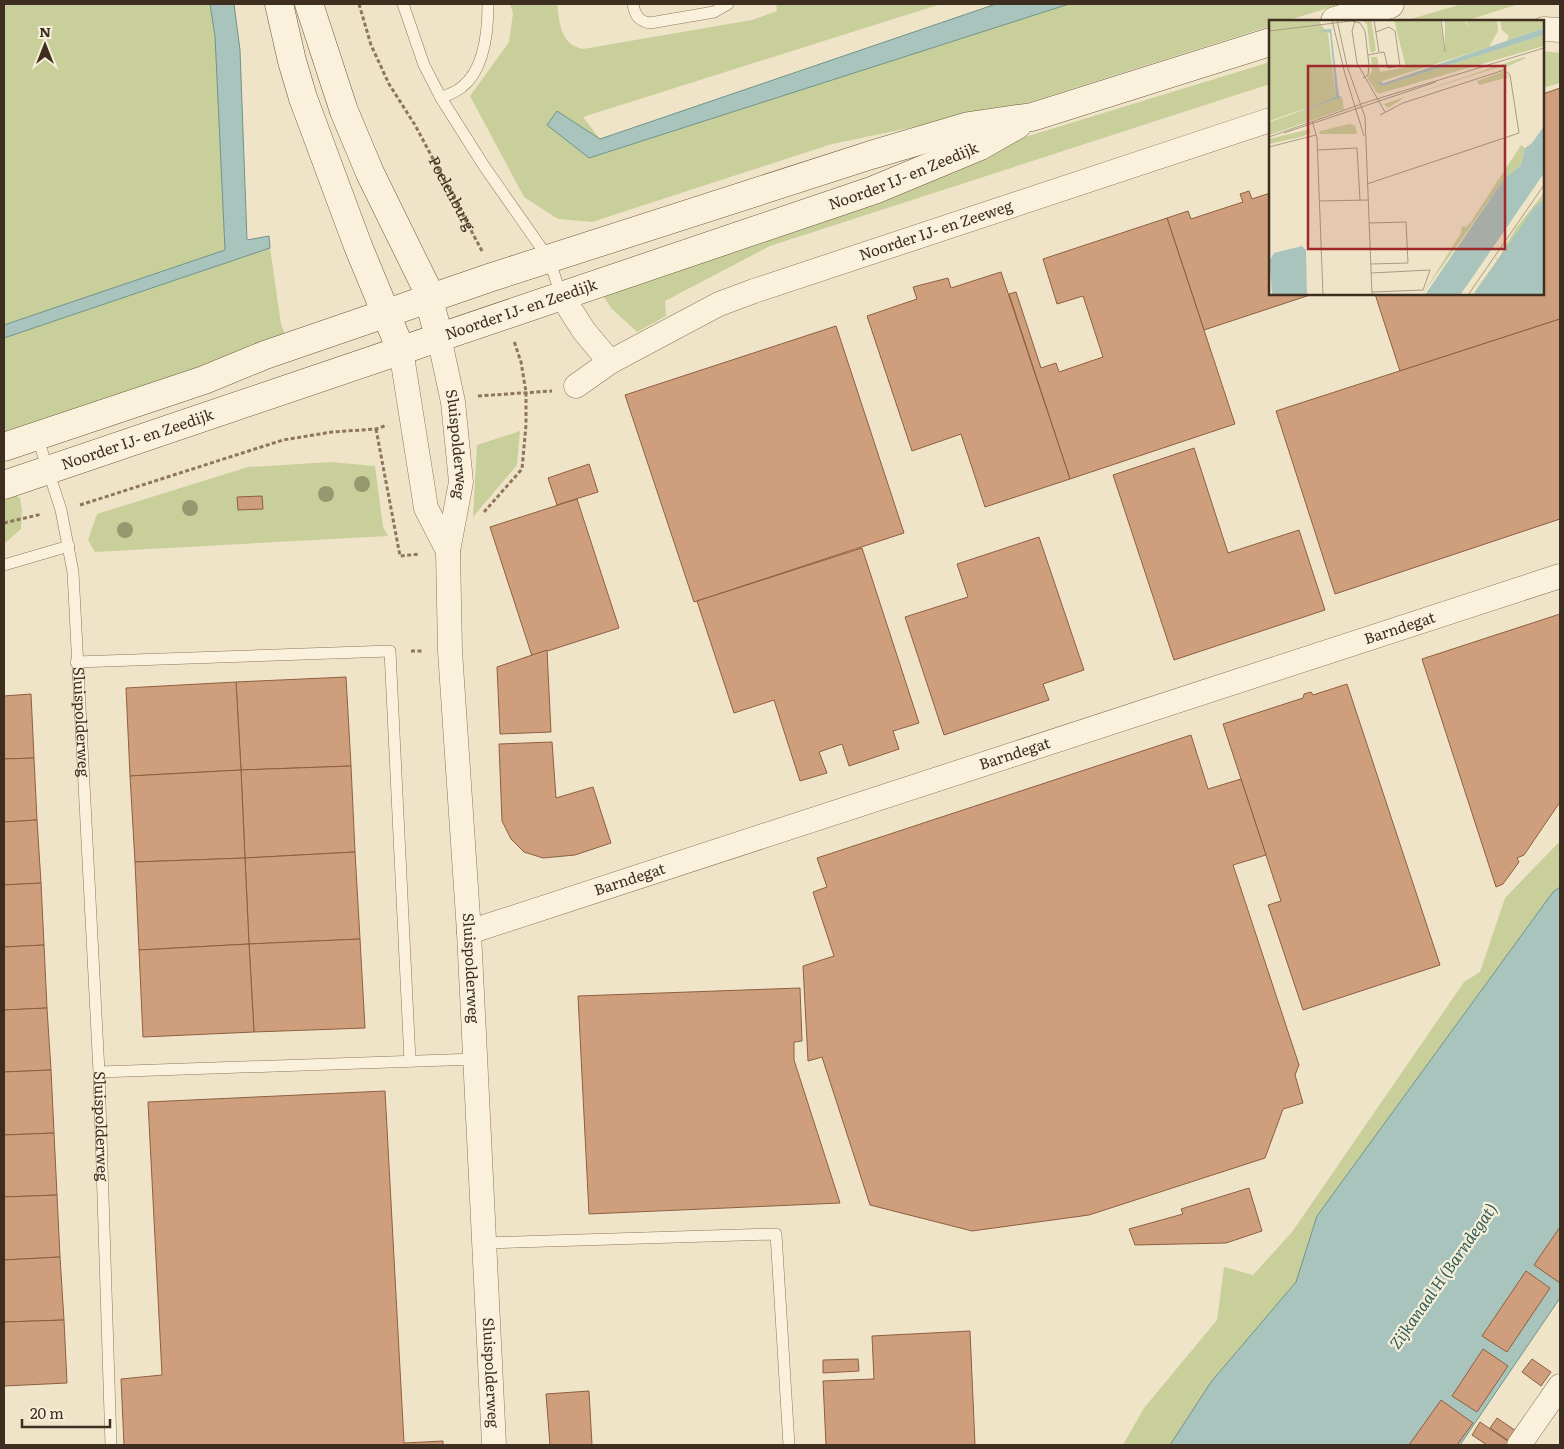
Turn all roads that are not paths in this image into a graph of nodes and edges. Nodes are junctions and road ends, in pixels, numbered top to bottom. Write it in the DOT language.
graph roads {
  1 [pos="279,4"];
  2 [pos="309,4"];
  3 [pos="402,4"];
  4 [pos="488,4"];
  5 [pos="633,4"];
  6 [pos="728,4"];
  7 [pos="1390,4"];
  8 [pos="1338,20"];
  9 [pos="1544,29"];
  10 [pos="1560,30"];
  11 [pos="1269,42"];
  12 [pos="441,98"];
  13 [pos="1032,117"];
  14 [pos="1269,120"];
  15 [pos="549,259"];
  16 [pos="561,296"];
  17 [pos="427,299"];
  18 [pos="385,313"];
  19 [pos="439,337"];
  20 [pos="401,350"];
  21 [pos="610,362"];
  22 [pos="576,386"];
  23 [pos="37,436"];
  24 [pos="4,447"];
  25 [pos="48,469"];
  26 [pos="4,485"];
  27 [pos="68,546"];
  28 [pos="448,551"];
  29 [pos="4,565"];
  30 [pos="1560,576"];
  31 [pos="76,662"];
  32 [pos="469,932"];
  33 [pos="476,1058"];
  34 [pos="410,1061"];
  35 [pos="99,1072"];
  36 [pos="484,1242"];
  37 [pos="1560,1386"];
  38 [pos="111,1445"];
  39 [pos="494,1445"];
  40 [pos="788,1445"];
  41 [pos="1519,1445"];
  1 -- 18 [label="street"];
  2 -- 17 [label="street"];
  3 -- 12 [label="lane"];
  4 -- 12 [label="lane"];
  5 -- 6 [label="lane"];
  7 -- 8 [label="street"];
  9 -- 10 [label="street"];
  11 -- 13 [label="street, Noorder IJ- en Zeedijk"];
  12 -- 15 [label="lane"];
  13 -- 15 [label="street, Noorder IJ- en Zeedijk"];
  13 -- 16 [label="street, Noorder IJ- en Zeedijk"];
  14 -- 21 [label="street, Noorder IJ- en Zeeweg"];
  15 -- 16 [label="lane"];
  15 -- 17 [label="street, Noorder IJ- en Zeedijk"];
  16 -- 19 [label="street, Noorder IJ- en Zeedijk"];
  16 -- 21 [label="street"];
  17 -- 18 [label="street, Noorder IJ- en Zeedijk"];
  17 -- 19 [label="street"];
  18 -- 20 [label="street"];
  18 -- 23 [label="street, Noorder IJ- en Zeedijk"];
  19 -- 20 [label="street, Noorder IJ- en Zeedijk"];
  19 -- 28 [label="street, Sluispolderweg"];
  20 -- 25 [label="street, Noorder IJ- en Zeedijk"];
  20 -- 28 [label="street, Sluispolderweg"];
  21 -- 22 [label="street, Noorder IJ- en Zeeweg"];
  23 -- 24 [label="street, Noorder IJ- en Zeedijk"];
  23 -- 25 [label="lane"];
  25 -- 26 [label="street, Noorder IJ- en Zeedijk"];
  25 -- 27 [label="lane"];
  27 -- 29 [label="lane"];
  27 -- 31 [label="lane"];
  28 -- 32 [label="street, Sluispolderweg"];
  30 -- 32 [label="street, Barndegat"];
  31 -- 34 [label="lane, Sluispolderweg"];
  31 -- 35 [label="lane, Sluispolderweg"];
  32 -- 33 [label="street, Sluispolderweg"];
  33 -- 34 [label="lane"];
  33 -- 36 [label="street, Sluispolderweg"];
  34 -- 35 [label="lane"];
  35 -- 38 [label="lane, Sluispolderweg"];
  36 -- 39 [label="street, Sluispolderweg"];
  36 -- 40 [label="lane"];
  37 -- 41 [label="street"];
}
